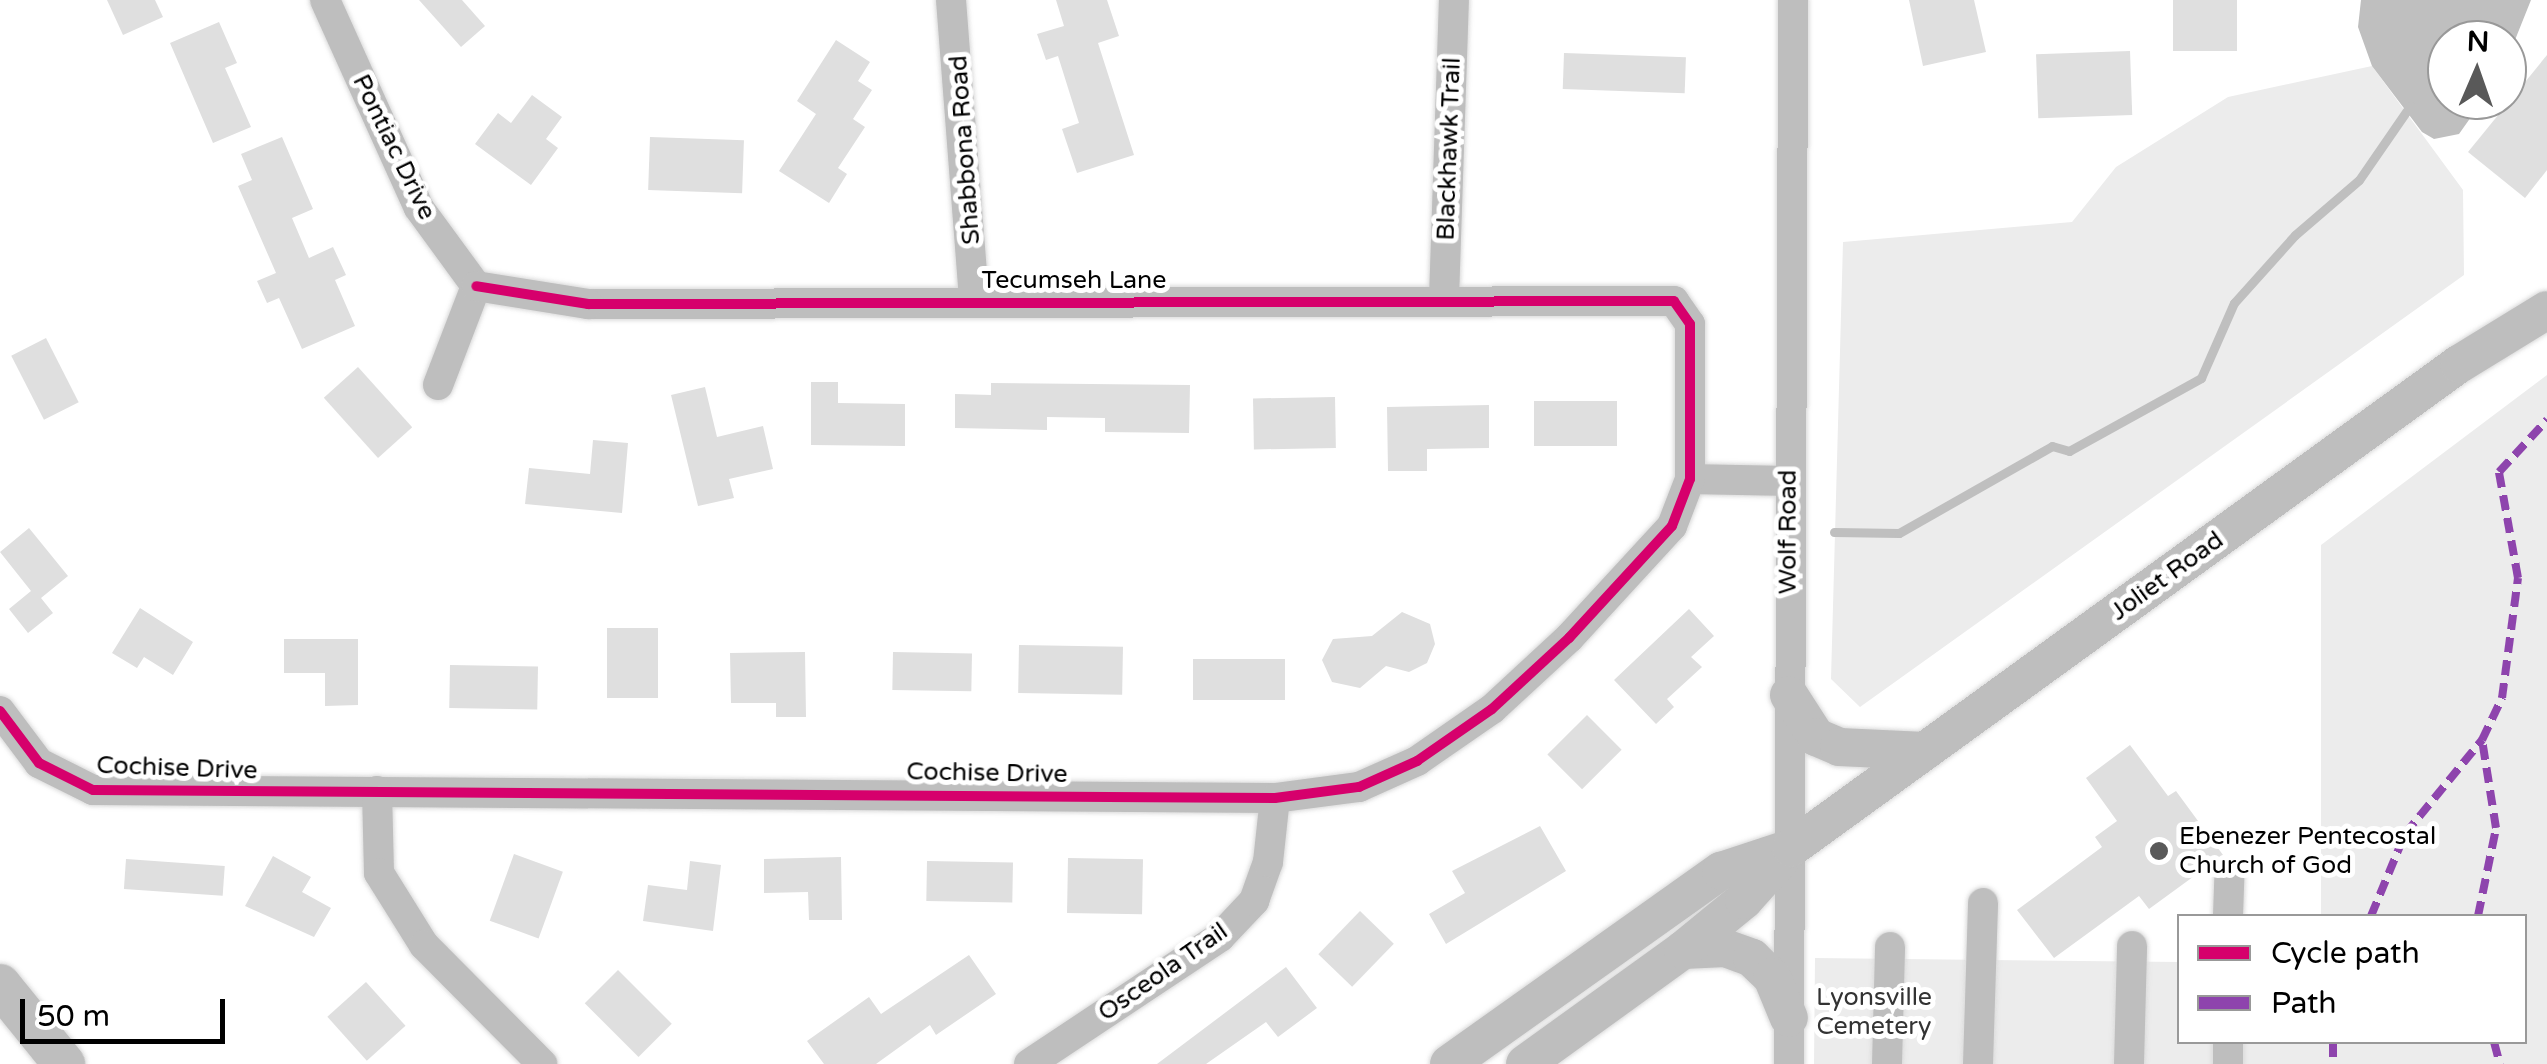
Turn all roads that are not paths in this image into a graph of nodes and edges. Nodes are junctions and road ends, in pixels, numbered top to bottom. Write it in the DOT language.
graph roads {
  1 [pos="326,0"];
  2 [pos="950,0"];
  3 [pos="1454,0"];
  4 [pos="1792,0"];
  5 [pos="476,286"];
  6 [pos="1444,299"];
  7 [pos="974,300"];
  8 [pos="1674,301"];
  9 [pos="2547,310"];
  10 [pos="438,386"];
  11 [pos="1690,480"];
  12 [pos="1788,481"];
  13 [pos="1789,695"];
  14 [pos="0,710"];
  15 [pos="1924,751"];
  16 [pos="377,791"];
  17 [pos="1275,798"];
  18 [pos="1790,848"];
  19 [pos="2228,879"];
  20 [pos="1984,904"];
  21 [pos="2228,914"];
  22 [pos="2132,946"];
  23 [pos="1890,947"];
  24 [pos="1682,950"];
  25 [pos="0,986"];
  26 [pos="1789,1018"];
  27 [pos="64,1064"];
  28 [pos="542,1064"];
  29 [pos="1029,1064"];
  30 [pos="1449,1064"];
  31 [pos="1525,1064"];
  32 [pos="1789,1064"];
  33 [pos="1887,1064"];
  34 [pos="1978,1064"];
  35 [pos="2129,1064"];
  1 -- 5 [label="street, Pontiac Drive"];
  2 -- 7 [label="street, Shabbona Road"];
  3 -- 6 [label="street, Blackhawk Trail"];
  4 -- 12 [label="street, Wolf Road"];
  5 -- 7 [label="street, Tecumseh Lane"];
  5 -- 10 [label="street"];
  6 -- 7 [label="street, Tecumseh Lane"];
  6 -- 8 [label="street, Tecumseh Lane"];
  8 -- 11 [label="street, Cochise Drive"];
  9 -- 15 [label="main road, Joliet Road"];
  11 -- 12 [label="street"];
  11 -- 17 [label="street, Cochise Drive"];
  12 -- 13 [label="street, Wolf Road"];
  13 -- 15 [label="main road"];
  13 -- 18 [label="street, Wolf Road"];
  14 -- 16 [label="street, Cochise Drive"];
  15 -- 18 [label="main road, Joliet Road"];
  16 -- 17 [label="street, Cochise Drive"];
  16 -- 28 [label="street"];
  17 -- 29 [label="street, Osceola Trail"];
  18 -- 24 [label="main road, Joliet Road"];
  18 -- 26 [label="street, Wolf Road"];
  18 -- 30 [label="main road, Joliet Road"];
  19 -- 21 [label="street"];
  20 -- 34 [label="street"];
  22 -- 35 [label="street"];
  23 -- 33 [label="street"];
  24 -- 26 [label="main road"];
  24 -- 31 [label="main road, Joliet Road"];
  25 -- 27 [label="highway"];
  26 -- 32 [label="street, Wolf Road"];
}
